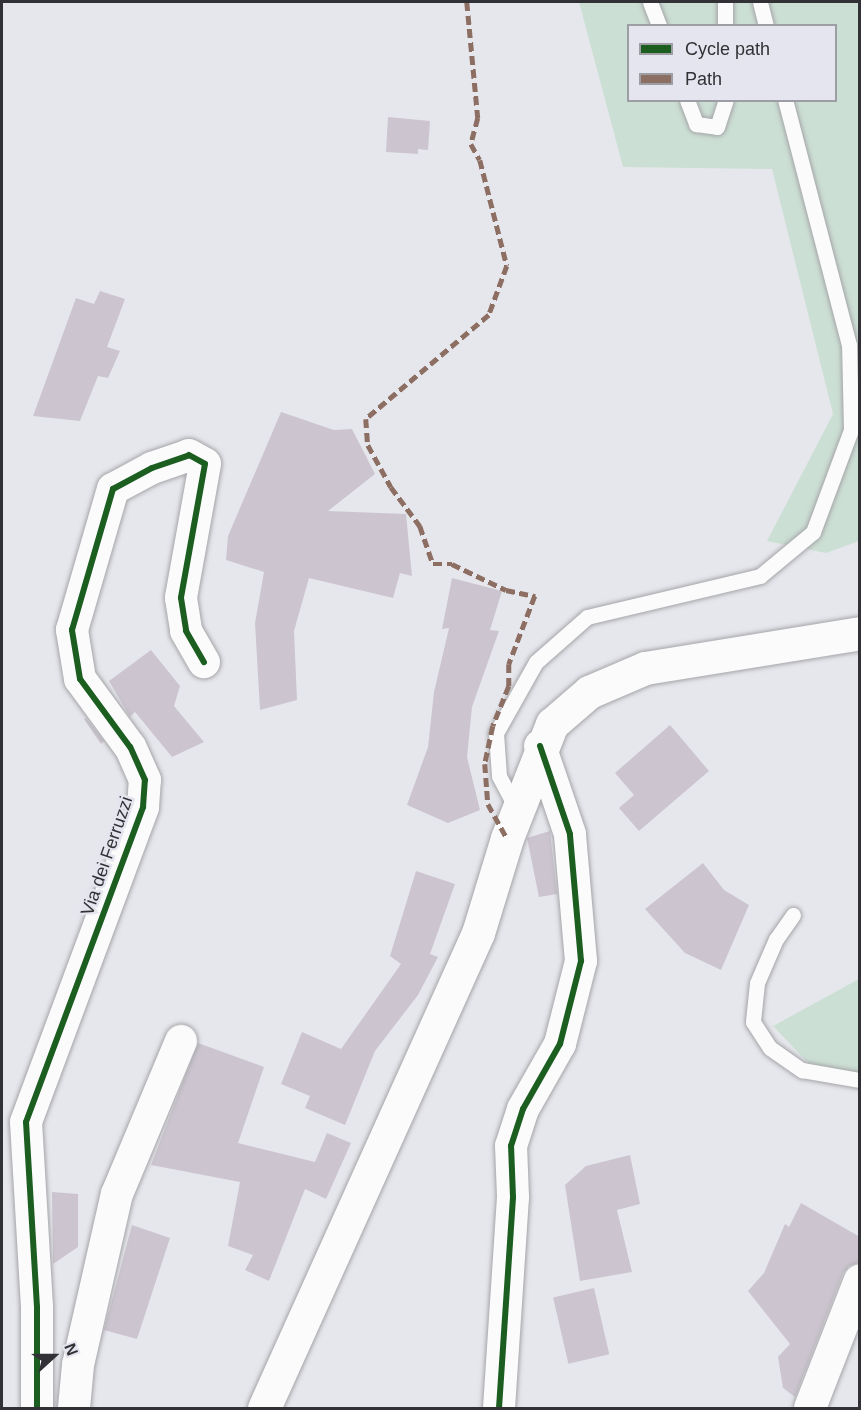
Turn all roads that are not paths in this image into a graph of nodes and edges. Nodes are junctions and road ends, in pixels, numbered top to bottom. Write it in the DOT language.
graph roads {
  1 [pos="650,2"];
  2 [pos="725,2"];
  3 [pos="760,2"];
  4 [pos="658,24"];
  5 [pos="725,24"];
  6 [pos="766,24"];
  7 [pos="688,102"];
  8 [pos="725,102"];
  9 [pos="786,102"];
  10 [pos="860,633"];
  11 [pos="204,663"];
  12 [pos="540,746"];
  13 [pos="517,811"];
  14 [pos="793,915"];
  15 [pos="181,1041"];
  16 [pos="860,1080"];
  17 [pos="860,1280"];
  18 [pos="37,1408"];
  19 [pos="74,1408"];
  20 [pos="264,1408"];
  21 [pos="499,1408"];
  22 [pos="810,1408"];
  1 -- 4 [label="lane"];
  2 -- 5 [label="lane"];
  3 -- 6 [label="lane"];
  7 -- 8 [label="lane"];
  9 -- 13 [label="lane"];
  10 -- 12 [label="main road"];
  11 -- 18 [label="street, Via dei Ferruzzi"];
  12 -- 13 [label="main road"];
  12 -- 21 [label="street"];
  13 -- 20 [label="main road"];
  14 -- 16 [label="lane"];
  15 -- 19 [label="street"];
  17 -- 22 [label="street"];
}
